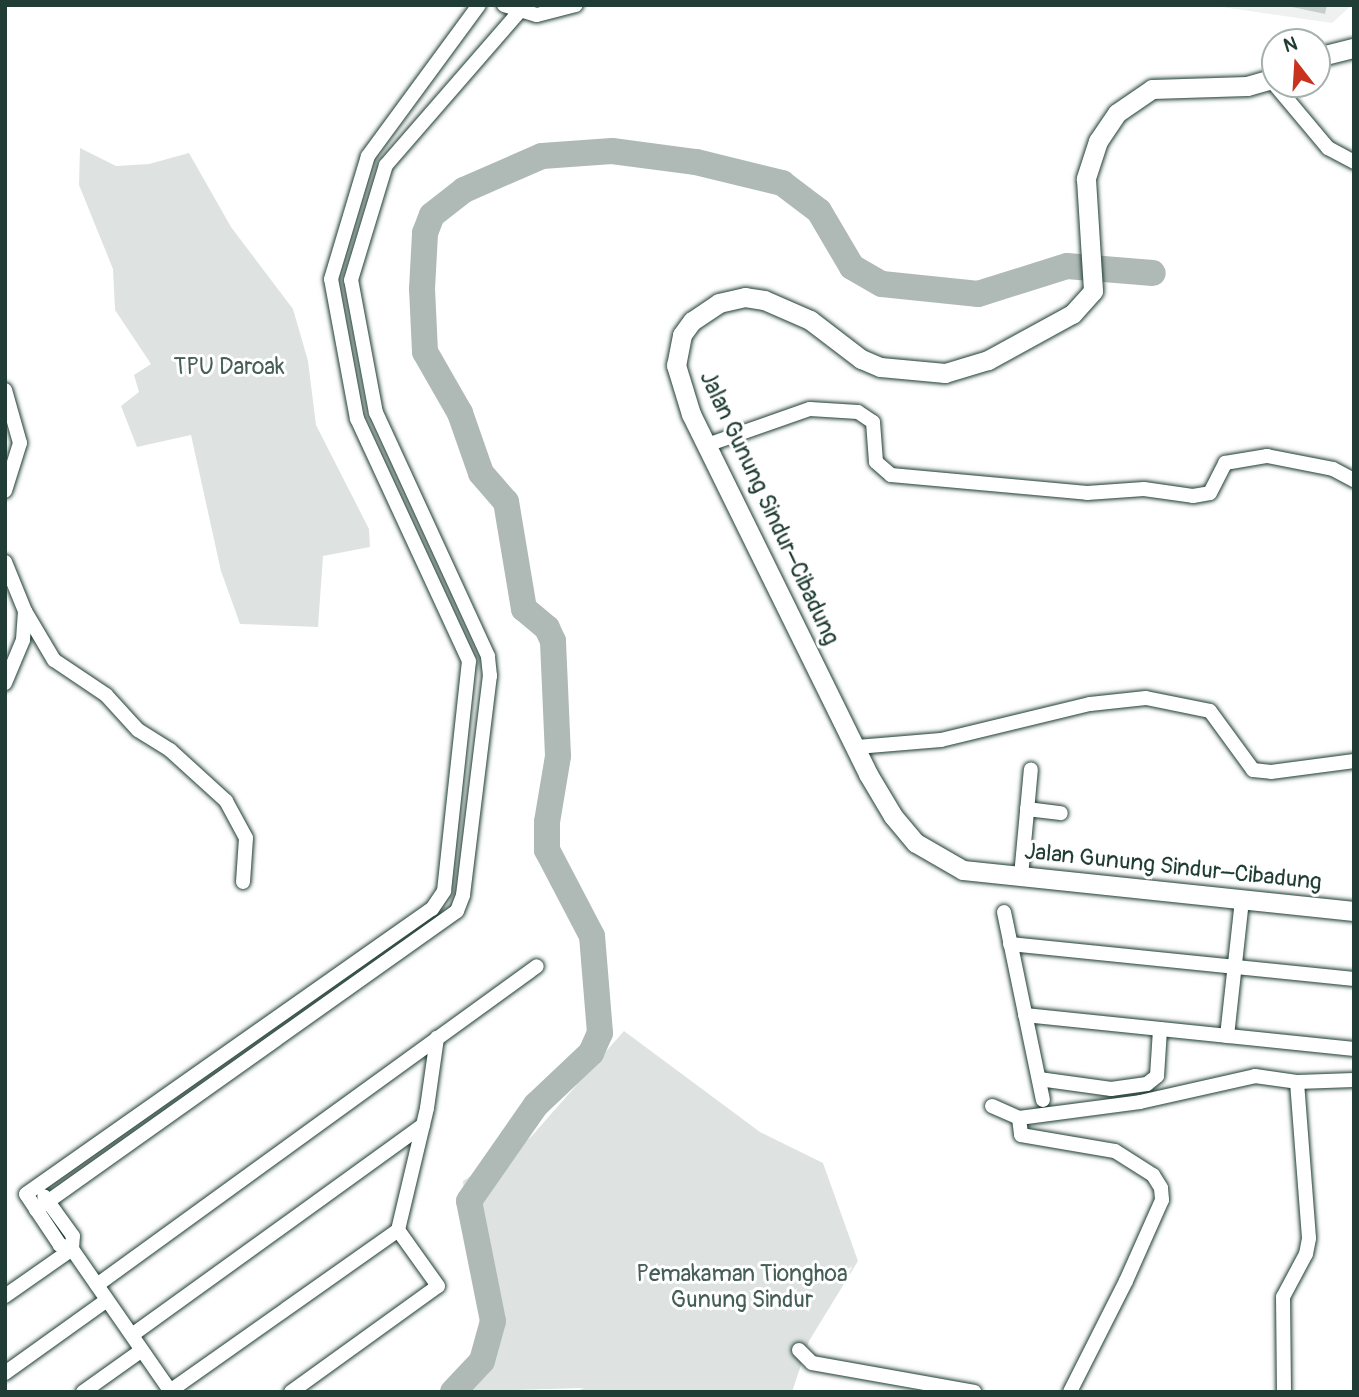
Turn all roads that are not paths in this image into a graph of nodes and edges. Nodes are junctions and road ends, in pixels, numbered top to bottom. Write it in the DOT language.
graph roads {
  1 [pos="479,5"];
  2 [pos="504,5"];
  3 [pos="576,5"];
  4 [pos="519,12"];
  5 [pos="1354,48"];
  6 [pos="1331,54"];
  7 [pos="1261,82"];
  8 [pos="1288,98"];
  9 [pos="1354,162"];
  10 [pos="5,390"];
  11 [pos="707,446"];
  12 [pos="1354,480"];
  13 [pos="5,492"];
  14 [pos="5,562"];
  15 [pos="25,611"];
  16 [pos="5,683"];
  17 [pos="856,747"];
  18 [pos="1354,761"];
  19 [pos="1031,769"];
  20 [pos="1027,809"];
  21 [pos="1061,813"];
  22 [pos="1021,876"];
  23 [pos="243,882"];
  24 [pos="1241,900"];
  25 [pos="1354,911"];
  26 [pos="1004,912"];
  27 [pos="1010,944"];
  28 [pos="537,966"];
  29 [pos="1234,967"];
  30 [pos="1354,979"];
  31 [pos="1025,1015"];
  32 [pos="1160,1029"];
  33 [pos="1227,1036"];
  34 [pos="437,1038"];
  35 [pos="1354,1049"];
  36 [pos="1039,1079"];
  37 [pos="1354,1080"];
  38 [pos="1297,1083"];
  39 [pos="1043,1100"];
  40 [pos="992,1106"];
  41 [pos="1019,1118"];
  42 [pos="423,1125"];
  43 [pos="42,1206"];
  44 [pos="398,1230"];
  45 [pos="72,1249"];
  46 [pos="97,1285"];
  47 [pos="5,1296"];
  48 [pos="107,1300"];
  49 [pos="132,1335"];
  50 [pos="142,1350"];
  51 [pos="799,1350"];
  52 [pos="5,1373"];
  53 [pos="171,1391"];
  54 [pos="83,1392"];
  55 [pos="291,1392"];
  56 [pos="974,1392"];
  57 [pos="1070,1392"];
  58 [pos="1284,1392"];
  1 -- 43 [label="street"];
  2 -- 4 [label="street"];
  3 -- 4 [label="street"];
  4 -- 43 [label="street"];
  5 -- 6 [label="street"];
  7 -- 11 [label="street, Jalan Gunung Sindur–Cibadung"];
  8 -- 9 [label="street"];
  10 -- 13 [label="street"];
  11 -- 12 [label="street"];
  11 -- 17 [label="street, Jalan Gunung Sindur–Cibadung"];
  14 -- 15 [label="street"];
  15 -- 16 [label="street"];
  15 -- 23 [label="street"];
  17 -- 18 [label="street"];
  17 -- 22 [label="street, Jalan Gunung Sindur–Cibadung"];
  19 -- 20 [label="street"];
  20 -- 21 [label="street"];
  20 -- 22 [label="street"];
  22 -- 24 [label="street, Jalan Gunung Sindur–Cibadung"];
  24 -- 25 [label="street, Jalan Gunung Sindur–Cibadung"];
  24 -- 29 [label="street"];
  26 -- 27 [label="street"];
  27 -- 29 [label="street"];
  27 -- 31 [label="street"];
  28 -- 34 [label="street"];
  29 -- 30 [label="street"];
  29 -- 33 [label="street"];
  31 -- 32 [label="street"];
  31 -- 36 [label="street"];
  32 -- 33 [label="street"];
  32 -- 36 [label="street"];
  33 -- 35 [label="street"];
  34 -- 42 [label="street"];
  34 -- 46 [label="street"];
  36 -- 39 [label="street"];
  37 -- 38 [label="street"];
  38 -- 41 [label="street"];
  38 -- 58 [label="street"];
  40 -- 41 [label="street"];
  41 -- 57 [label="street"];
  42 -- 44 [label="street"];
  42 -- 49 [label="street"];
  43 -- 45 [label="street"];
  44 -- 53 [label="street"];
  44 -- 55 [label="street"];
  45 -- 46 [label="street"];
  45 -- 47 [label="street"];
  46 -- 48 [label="street"];
  48 -- 49 [label="street"];
  48 -- 52 [label="street"];
  49 -- 50 [label="street"];
  50 -- 53 [label="street"];
  50 -- 54 [label="street"];
  51 -- 56 [label="street"];
}
